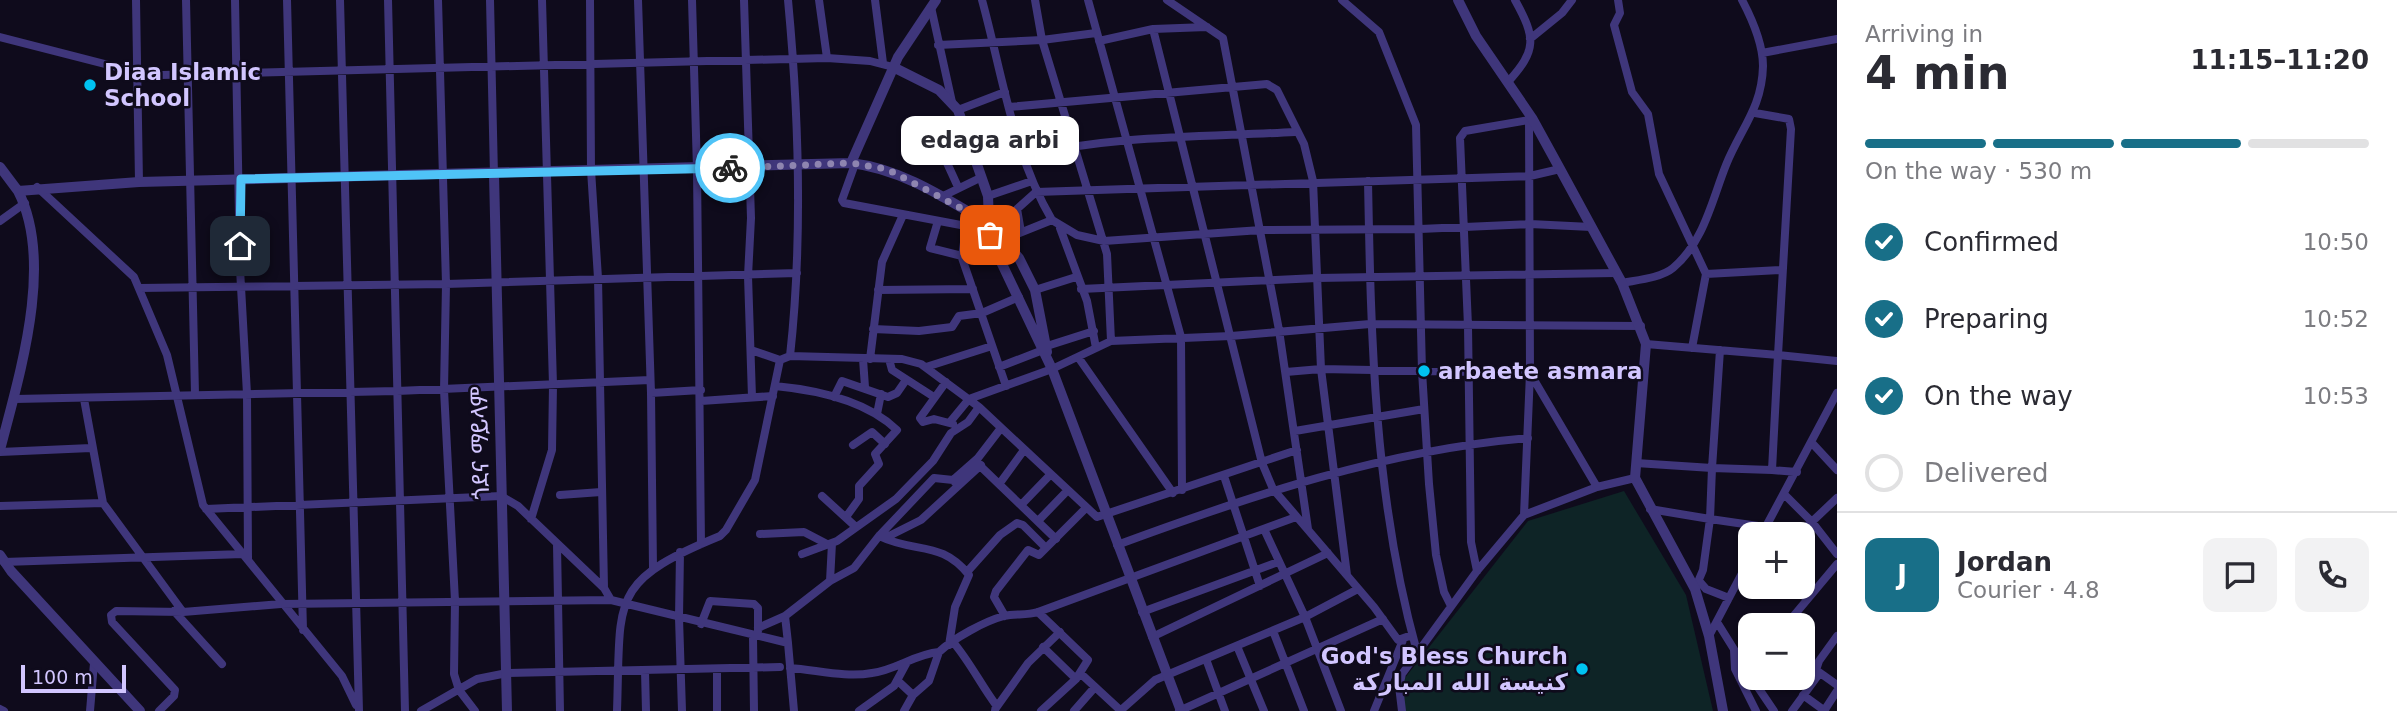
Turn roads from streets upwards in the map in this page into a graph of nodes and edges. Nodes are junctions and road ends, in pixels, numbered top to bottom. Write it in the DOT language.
graph roads {
  1 [pos="136,0"];
  2 [pos="186,0"];
  3 [pos="235,0"];
  4 [pos="287,0"];
  5 [pos="340,0"];
  6 [pos="388,0"];
  7 [pos="438,0"];
  8 [pos="489,0"];
  9 [pos="542,0"];
  10 [pos="590,0"];
  11 [pos="638,0"];
  12 [pos="692,0"];
  13 [pos="744,0"];
  14 [pos="788,0"];
  15 [pos="819,0"];
  16 [pos="875,0"];
  17 [pos="982,0"];
  18 [pos="1034,0"];
  19 [pos="1088,0"];
  20 [pos="1167,0"];
  21 [pos="1342,0"];
  22 [pos="1458,0"];
  23 [pos="1515,0"];
  24 [pos="1572,0"];
  25 [pos="1618,0"];
  26 [pos="1742,0"];
  27 [pos="933,2"];
  28 [pos="1207,27"];
  29 [pos="1153,29"];
  30 [pos="0,37"];
  31 [pos="1098,37"];
  32 [pos="1530,39"];
  33 [pos="1837,39"];
  34 [pos="1042,40"];
  35 [pos="993,43"];
  36 [pos="937,45"];
  37 [pos="1762,53"];
  38 [pos="793,58"];
  39 [pos="827,58"];
  40 [pos="746,61"];
  41 [pos="591,63"];
  42 [pos="640,63"];
  43 [pos="694,63"];
  44 [pos="544,65"];
  45 [pos="888,65"];
  46 [pos="491,67"];
  47 [pos="390,68"];
  48 [pos="440,68"];
  49 [pos="343,70"];
  50 [pos="136,72"];
  51 [pos="287,72"];
  52 [pos="237,73"];
  53 [pos="188,74"];
  54 [pos="1508,82"];
  55 [pos="1231,87"];
  56 [pos="1169,91"];
  57 [pos="1005,92"];
  58 [pos="1114,96"];
  59 [pos="1060,101"];
  60 [pos="955,106"];
  61 [pos="1009,107"];
  62 [pos="1755,113"];
  63 [pos="1530,119"];
  64 [pos="914,122"];
  65 [pos="1295,132"];
  66 [pos="1240,135"];
  67 [pos="1181,137"];
  68 [pos="1126,139"];
  69 [pos="1073,145"];
  70 [pos="1025,156"];
  71 [pos="853,164"];
  72 [pos="797,166"];
  73 [pos="0,167"];
  74 [pos="750,167"];
  75 [pos="642,169"];
  76 [pos="698,169"];
  77 [pos="1560,169"];
  78 [pos="591,170"];
  79 [pos="546,173"];
  80 [pos="494,175"];
  81 [pos="441,176"];
  82 [pos="1530,176"];
  83 [pos="345,177"];
  84 [pos="391,177"];
  85 [pos="982,177"];
  86 [pos="1464,177"];
  87 [pos="292,178"];
  88 [pos="1419,178"];
  89 [pos="241,179"];
  90 [pos="191,181"];
  91 [pos="1032,181"];
  92 [pos="1313,181"];
  93 [pos="1368,181"];
  94 [pos="139,183"];
  95 [pos="1252,184"];
  96 [pos="1193,185"];
  97 [pos="37,187"];
  98 [pos="958,187"];
  99 [pos="1141,188"];
  100 [pos="19,191"];
  101 [pos="1088,191"];
  102 [pos="1035,192"];
  103 [pos="988,196"];
  104 [pos="942,197"];
  105 [pos="25,203"];
  106 [pos="968,211"];
  107 [pos="903,215"];
  108 [pos="1052,220"];
  109 [pos="0,221"];
  110 [pos="938,221"];
  111 [pos="989,223"];
  112 [pos="1530,224"];
  113 [pos="1465,225"];
  114 [pos="966,226"];
  115 [pos="1060,227"];
  116 [pos="1591,227"];
  117 [pos="1420,229"];
  118 [pos="1261,230"];
  119 [pos="1369,230"];
  120 [pos="1313,231"];
  121 [pos="1021,233"];
  122 [pos="1206,233"];
  123 [pos="1156,236"];
  124 [pos="1005,239"];
  125 [pos="1104,241"];
  126 [pos="1690,244"];
  127 [pos="993,245"];
  128 [pos="962,256"];
  129 [pos="1781,270"];
  130 [pos="797,273"];
  131 [pos="1616,273"];
  132 [pos="1529,274"];
  133 [pos="1706,274"];
  134 [pos="697,275"];
  135 [pos="647,276"];
  136 [pos="748,276"];
  137 [pos="1465,276"];
  138 [pos="1368,277"];
  139 [pos="549,278"];
  140 [pos="598,278"];
  141 [pos="1076,278"];
  142 [pos="1317,278"];
  143 [pos="1420,278"];
  144 [pos="1269,280"];
  145 [pos="496,282"];
  146 [pos="395,283"];
  147 [pos="1218,283"];
  148 [pos="446,284"];
  149 [pos="1169,284"];
  150 [pos="1622,284"];
  151 [pos="348,285"];
  152 [pos="296,286"];
  153 [pos="241,287"];
  154 [pos="1111,287"];
  155 [pos="139,288"];
  156 [pos="194,288"];
  157 [pos="972,289"];
  158 [pos="1082,289"];
  159 [pos="878,290"];
  160 [pos="1035,290"];
  161 [pos="1019,297"];
  162 [pos="982,313"];
  163 [pos="1422,323"];
  164 [pos="1370,324"];
  165 [pos="1468,326"];
  166 [pos="1641,326"];
  167 [pos="1320,327"];
  168 [pos="1529,327"];
  169 [pos="873,329"];
  170 [pos="1279,330"];
  171 [pos="1094,331"];
  172 [pos="1231,336"];
  173 [pos="1181,337"];
  174 [pos="1111,341"];
  175 [pos="1646,344"];
  176 [pos="992,346"];
  177 [pos="1096,348"];
  178 [pos="1692,348"];
  179 [pos="751,350"];
  180 [pos="1046,350"];
  181 [pos="1720,350"];
  182 [pos="1778,355"];
  183 [pos="790,356"];
  184 [pos="1078,357"];
  185 [pos="867,359"];
  186 [pos="889,359"];
  187 [pos="780,360"];
  188 [pos="1837,361"];
  189 [pos="999,367"];
  190 [pos="926,368"];
  191 [pos="1052,369"];
  192 [pos="1321,369"];
  193 [pos="1374,370"];
  194 [pos="1422,371"];
  195 [pos="1286,372"];
  196 [pos="1468,372"];
  197 [pos="1530,373"];
  198 [pos="650,380"];
  199 [pos="906,380"];
  200 [pos="946,382"];
  201 [pos="600,383"];
  202 [pos="553,385"];
  203 [pos="775,386"];
  204 [pos="1006,386"];
  205 [pos="498,387"];
  206 [pos="865,387"];
  207 [pos="444,390"];
  208 [pos="701,390"];
  209 [pos="397,391"];
  210 [pos="349,392"];
  211 [pos="651,393"];
  212 [pos="1837,393"];
  213 [pos="195,394"];
  214 [pos="247,394"];
  215 [pos="299,394"];
  216 [pos="881,394"];
  217 [pos="176,395"];
  218 [pos="773,396"];
  219 [pos="752,397"];
  220 [pos="834,397"];
  221 [pos="934,397"];
  222 [pos="15,399"];
  223 [pos="84,399"];
  224 [pos="969,399"];
  225 [pos="701,401"];
  226 [pos="979,407"];
  227 [pos="1424,409"];
  228 [pos="877,414"];
  229 [pos="1376,416"];
  230 [pos="950,422"];
  231 [pos="1325,426"];
  232 [pos="958,428"];
  233 [pos="1001,428"];
  234 [pos="1295,431"];
  235 [pos="1528,438"];
  236 [pos="1471,443"];
  237 [pos="1812,443"];
  238 [pos="885,444"];
  239 [pos="853,445"];
  240 [pos="1,446"];
  241 [pos="91,448"];
  242 [pos="1024,450"];
  243 [pos="1297,450"];
  244 [pos="1429,451"];
  245 [pos="978,463"];
  246 [pos="1262,463"];
  247 [pos="1636,463"];
  248 [pos="1380,464"];
  249 [pos="1712,468"];
  250 [pos="1772,470"];
  251 [pos="1837,470"];
  252 [pos="1797,472"];
  253 [pos="1333,473"];
  254 [pos="1050,475"];
  255 [pos="1224,476"];
  256 [pos="1635,478"];
  257 [pos="1302,481"];
  258 [pos="1000,482"];
  259 [pos="955,483"];
  260 [pos="1597,487"];
  261 [pos="1273,489"];
  262 [pos="1067,491"];
  263 [pos="1178,491"];
  264 [pos="601,492"];
  265 [pos="1784,494"];
  266 [pos="560,495"];
  267 [pos="501,496"];
  268 [pos="822,496"];
  269 [pos="450,498"];
  270 [pos="1837,498"];
  271 [pos="401,499"];
  272 [pos="896,499"];
  273 [pos="103,503"];
  274 [pos="352,503"];
  275 [pos="1232,503"];
  276 [pos="300,504"];
  277 [pos="1022,504"];
  278 [pos="247,505"];
  279 [pos="0,506"];
  280 [pos="905,508"];
  281 [pos="1086,508"];
  282 [pos="206,509"];
  283 [pos="1650,509"];
  284 [pos="1106,514"];
  285 [pos="1524,514"];
  286 [pos="846,517"];
  287 [pos="1296,517"];
  288 [pos="531,519"];
  289 [pos="1710,519"];
  290 [pos="1039,522"];
  291 [pos="1769,522"];
  292 [pos="1812,522"];
  293 [pos="1738,525"];
  294 [pos="1815,526"];
  295 [pos="856,527"];
  296 [pos="1264,529"];
  297 [pos="1308,529"];
  298 [pos="1031,531"];
  299 [pos="760,534"];
  300 [pos="882,537"];
  301 [pos="1242,537"];
  302 [pos="1056,539"];
  303 [pos="701,544"];
  304 [pos="829,544"];
  305 [pos="557,545"];
  306 [pos="1117,545"];
  307 [pos="1046,548"];
  308 [pos="680,552"];
  309 [pos="1328,553"];
  310 [pos="802,554"];
  311 [pos="1837,554"];
  312 [pos="140,556"];
  313 [pos="246,557"];
  314 [pos="2,558"];
  315 [pos="1279,562"];
  316 [pos="1837,565"];
  317 [pos="653,568"];
  318 [pos="1253,571"];
  319 [pos="1477,571"];
  320 [pos="967,572"];
  321 [pos="1284,574"];
  322 [pos="1347,575"];
  323 [pos="1128,578"];
  324 [pos="830,581"];
  325 [pos="1738,583"];
  326 [pos="1697,585"];
  327 [pos="1260,586"];
  328 [pos="604,588"];
  329 [pos="1815,588"];
  330 [pos="1358,589"];
  331 [pos="1729,598"];
  332 [pos="557,600"];
  333 [pos="611,600"];
  334 [pos="455,601"];
  335 [pos="503,601"];
  336 [pos="403,602"];
  337 [pos="354,603"];
  338 [pos="623,603"];
  339 [pos="281,604"];
  340 [pos="303,604"];
  341 [pos="1451,606"];
  342 [pos="178,611"];
  343 [pos="1038,612"];
  344 [pos="1142,612"];
  345 [pos="1005,615"];
  346 [pos="785,616"];
  347 [pos="1305,617"];
  348 [pos="678,618"];
  349 [pos="1383,619"];
  350 [pos="1717,622"];
  351 [pos="701,624"];
  352 [pos="303,630"];
  353 [pos="1273,631"];
  354 [pos="1060,632"];
  355 [pos="756,634"];
  356 [pos="1412,635"];
  357 [pos="1709,636"];
  358 [pos="1837,636"];
  359 [pos="1152,637"];
  360 [pos="1402,640"];
  361 [pos="788,643"];
  362 [pos="951,643"];
  363 [pos="1237,646"];
  364 [pos="1043,648"];
  365 [pos="1734,650"];
  366 [pos="1318,651"];
  367 [pos="939,652"];
  368 [pos="1417,652"];
  369 [pos="1738,656"];
  370 [pos="1206,659"];
  371 [pos="907,662"];
  372 [pos="94,663"];
  373 [pos="222,664"];
  374 [pos="1286,664"];
  375 [pos="755,667"];
  376 [pos="780,667"];
  377 [pos="790,668"];
  378 [pos="681,669"];
  379 [pos="717,669"];
  380 [pos="618,671"];
  381 [pos="645,671"];
  382 [pos="507,673"];
  383 [pos="559,673"];
  384 [pos="1819,674"];
  385 [pos="1078,676"];
  386 [pos="1166,677"];
  387 [pos="1251,680"];
  388 [pos="898,681"];
  389 [pos="1837,685"];
  390 [pos="1095,687"];
  391 [pos="1760,690"];
  392 [pos="459,691"];
  393 [pos="1837,691"];
  394 [pos="1219,694"];
  395 [pos="913,695"];
  396 [pos="1803,695"];
  397 [pos="996,709"];
  398 [pos="90,711"];
  399 [pos="140,711"];
  400 [pos="159,711"];
  401 [pos="358,711"];
  402 [pos="405,711"];
  403 [pos="421,711"];
  404 [pos="475,711"];
  405 [pos="507,711"];
  406 [pos="560,711"];
  407 [pos="617,711"];
  408 [pos="646,711"];
  409 [pos="682,711"];
  410 [pos="717,711"];
  411 [pos="754,711"];
  412 [pos="794,711"];
  413 [pos="859,711"];
  414 [pos="904,711"];
  415 [pos="1041,711"];
  416 [pos="1074,711"];
  417 [pos="1120,711"];
  418 [pos="1180,711"];
  419 [pos="1225,711"];
  420 [pos="1264,711"];
  421 [pos="1304,711"];
  422 [pos="1341,711"];
  423 [pos="1374,711"];
  424 [pos="1402,711"];
  425 [pos="1723,711"];
  426 [pos="1756,711"];
  427 [pos="1774,711"];
  428 [pos="1792,711"];
  429 [pos="1824,711"];
  1 -- 50 [label="street"];
  2 -- 53 [label="street"];
  3 -- 52 [label="street"];
  4 -- 51 [label="street"];
  5 -- 49 [label="street"];
  6 -- 47 [label="street"];
  7 -- 48 [label="street"];
  8 -- 46 [label="street"];
  9 -- 44 [label="street"];
  10 -- 41 [label="street"];
  11 -- 42 [label="street"];
  12 -- 43 [label="street"];
  13 -- 40 [label="street"];
  14 -- 38 [label="street"];
  15 -- 39 [label="street"];
  16 -- 45 [label="street"];
  17 -- 35 [label="street"];
  18 -- 34 [label="street"];
  19 -- 31 [label="street"];
  20 -- 28 [label="street"];
  21 -- 88 [label="street"];
  22 -- 54 [label="street"];
  23 -- 32 [label="street"];
  24 -- 32 [label="street"];
  25 -- 126 [label="street"];
  26 -- 37 [label="street"];
  27 -- 36 [label="street"];
  27 -- 45 [label="street"];
  28 -- 29 [label="street"];
  28 -- 55 [label="street"];
  29 -- 31 [label="street"];
  29 -- 56 [label="street"];
  30 -- 50 [label="street"];
  31 -- 34 [label="street"];
  31 -- 58 [label="street"];
  32 -- 54 [label="street"];
  33 -- 37 [label="street"];
  34 -- 35 [label="street"];
  34 -- 59 [label="street"];
  35 -- 36 [label="street"];
  35 -- 57 [label="street"];
  36 -- 60 [label="street"];
  37 -- 62 [label="street"];
  38 -- 39 [label="street"];
  38 -- 40 [label="street"];
  38 -- 72 [label="street"];
  39 -- 45 [label="street"];
  40 -- 43 [label="street"];
  40 -- 74 [label="street"];
  41 -- 42 [label="street"];
  41 -- 44 [label="street"];
  41 -- 78 [label="street"];
  42 -- 43 [label="street"];
  42 -- 75 [label="street"];
  43 -- 76 [label="street"];
  44 -- 46 [label="street"];
  44 -- 79 [label="street"];
  45 -- 60 [label="street"];
  45 -- 71 [label="street"];
  46 -- 48 [label="street"];
  46 -- 80 [label="street"];
  47 -- 48 [label="street"];
  47 -- 49 [label="street"];
  47 -- 84 [label="street"];
  48 -- 81 [label="street"];
  49 -- 51 [label="street"];
  49 -- 83 [label="street"];
  50 -- 53 [label="street"];
  50 -- 94 [label="street"];
  51 -- 52 [label="street"];
  51 -- 87 [label="street"];
  52 -- 53 [label="street"];
  52 -- 89 [label="street"];
  53 -- 90 [label="street"];
  54 -- 63 [label="street"];
  55 -- 56 [label="street"];
  55 -- 65 [label="street"];
  55 -- 66 [label="street"];
  56 -- 58 [label="street"];
  56 -- 67 [label="street"];
  57 -- 60 [label="street"];
  57 -- 61 [label="street"];
  58 -- 59 [label="street"];
  58 -- 68 [label="street"];
  59 -- 61 [label="street"];
  59 -- 69 [label="street"];
  60 -- 85 [label="street"];
  61 -- 70 [label="street"];
  62 -- 126 [label="street"];
  62 -- 129 [label="street"];
  63 -- 77 [label="street"];
  63 -- 82 [label="street"];
  63 -- 86 [label="street"];
  64 -- 98 [label="street"];
  65 -- 66 [label="street"];
  65 -- 92 [label="street"];
  66 -- 67 [label="street"];
  66 -- 95 [label="street"];
  67 -- 68 [label="street"];
  67 -- 96 [label="street"];
  68 -- 69 [label="street"];
  68 -- 99 [label="street"];
  69 -- 70 [label="street"];
  69 -- 101 [label="street"];
  70 -- 91 [label="street"];
  71 -- 72 [label="street"];
  71 -- 104 [label="street"];
  71 -- 107 [label="street"];
  72 -- 74 [label="street"];
  72 -- 130 [label="street"];
  73 -- 100 [label="street"];
  74 -- 76 [label="street"];
  74 -- 136 [label="street"];
  75 -- 76 [label="street"];
  75 -- 78 [label="street"];
  75 -- 135 [label="street"];
  76 -- 134 [label="street"];
  77 -- 82 [label="street"];
  77 -- 116 [label="street"];
  78 -- 79 [label="street"];
  78 -- 140 [label="street"];
  79 -- 80 [label="street"];
  79 -- 139 [label="street"];
  80 -- 81 [label="street"];
  80 -- 145 [label="street, ጎደና ማይላም"];
  81 -- 84 [label="street"];
  81 -- 148 [label="street"];
  82 -- 86 [label="street"];
  82 -- 112 [label="street"];
  83 -- 84 [label="street"];
  83 -- 87 [label="street"];
  83 -- 151 [label="street"];
  84 -- 146 [label="street"];
  85 -- 98 [label="street"];
  85 -- 103 [label="street"];
  86 -- 88 [label="street"];
  86 -- 113 [label="street"];
  87 -- 89 [label="street"];
  87 -- 152 [label="street"];
  88 -- 93 [label="street"];
  88 -- 117 [label="street"];
  89 -- 90 [label="street"];
  89 -- 153 [label="street"];
  90 -- 94 [label="street"];
  90 -- 156 [label="street"];
  91 -- 102 [label="street"];
  91 -- 103 [label="street"];
  92 -- 93 [label="street"];
  92 -- 95 [label="street"];
  92 -- 120 [label="street"];
  93 -- 119 [label="street"];
  94 -- 97 [label="street"];
  95 -- 96 [label="street"];
  95 -- 118 [label="street"];
  96 -- 99 [label="street"];
  96 -- 122 [label="street"];
  97 -- 100 [label="street"];
  97 -- 155 [label="street"];
  98 -- 104 [label="street"];
  99 -- 101 [label="street"];
  99 -- 123 [label="street"];
  100 -- 105 [label="street"];
  101 -- 102 [label="street"];
  101 -- 125 [label="street"];
  102 -- 108 [label="street"];
  102 -- 121 [label="street"];
  103 -- 111 [label="street"];
  104 -- 106 [label="street"];
  105 -- 109 [label="street"];
  105 -- 222 [label="street"];
  106 -- 111 [label="street"];
  106 -- 114 [label="street"];
  107 -- 110 [label="street"];
  107 -- 159 [label="street"];
  108 -- 115 [label="street"];
  108 -- 121 [label="street"];
  110 -- 114 [label="street"];
  110 -- 128 [label="street"];
  111 -- 124 [label="street"];
  111 -- 127 [label="street"];
  112 -- 113 [label="street"];
  112 -- 116 [label="street"];
  112 -- 132 [label="street"];
  113 -- 117 [label="street"];
  113 -- 137 [label="street"];
  114 -- 128 [label="street"];
  115 -- 125 [label="street"];
  115 -- 141 [label="street"];
  116 -- 131 [label="street"];
  117 -- 119 [label="street"];
  117 -- 143 [label="street"];
  118 -- 120 [label="street"];
  118 -- 122 [label="street"];
  118 -- 144 [label="street"];
  119 -- 120 [label="street"];
  119 -- 138 [label="street"];
  120 -- 142 [label="street"];
  121 -- 124 [label="street"];
  122 -- 123 [label="street"];
  122 -- 147 [label="street"];
  123 -- 125 [label="street"];
  123 -- 149 [label="street"];
  124 -- 160 [label="street"];
  125 -- 154 [label="street"];
  126 -- 133 [label="street"];
  126 -- 150 [label="street"];
  127 -- 128 [label="street"];
  127 -- 161 [label="street"];
  128 -- 157 [label="street"];
  129 -- 133 [label="street"];
  129 -- 182 [label="street"];
  130 -- 136 [label="street"];
  130 -- 183 [label="street"];
  131 -- 132 [label="street"];
  131 -- 150 [label="street"];
  132 -- 137 [label="street"];
  132 -- 168 [label="street"];
  133 -- 178 [label="street"];
  134 -- 135 [label="street"];
  134 -- 136 [label="street"];
  134 -- 208 [label="street"];
  135 -- 140 [label="street"];
  135 -- 198 [label="street"];
  136 -- 179 [label="street"];
  137 -- 143 [label="street"];
  137 -- 165 [label="street"];
  138 -- 142 [label="street"];
  138 -- 143 [label="street"];
  138 -- 164 [label="street"];
  139 -- 140 [label="street"];
  139 -- 145 [label="street"];
  139 -- 202 [label="street"];
  140 -- 201 [label="street"];
  141 -- 158 [label="street"];
  141 -- 160 [label="street"];
  142 -- 144 [label="street"];
  142 -- 167 [label="street"];
  143 -- 163 [label="street"];
  144 -- 147 [label="street"];
  144 -- 170 [label="street"];
  145 -- 148 [label="street"];
  145 -- 205 [label="street, ጎደና ማይላም"];
  146 -- 148 [label="street"];
  146 -- 151 [label="street"];
  146 -- 209 [label="street"];
  147 -- 149 [label="street"];
  147 -- 172 [label="street"];
  148 -- 207 [label="street"];
  149 -- 154 [label="street"];
  149 -- 173 [label="street"];
  150 -- 166 [label="street"];
  151 -- 152 [label="street"];
  151 -- 210 [label="street"];
  152 -- 153 [label="street"];
  152 -- 215 [label="street"];
  153 -- 156 [label="street"];
  153 -- 214 [label="street"];
  154 -- 158 [label="street"];
  154 -- 174 [label="street"];
  155 -- 156 [label="street"];
  155 -- 217 [label="street"];
  156 -- 213 [label="street"];
  157 -- 159 [label="street"];
  157 -- 162 [label="street"];
  158 -- 171 [label="street"];
  159 -- 169 [label="street"];
  160 -- 180 [label="street"];
  161 -- 162 [label="street"];
  161 -- 180 [label="street"];
  162 -- 169 [label="street"];
  162 -- 176 [label="street"];
  163 -- 164 [label="street"];
  163 -- 165 [label="street"];
  163 -- 194 [label="street"];
  164 -- 167 [label="street"];
  164 -- 193 [label="street"];
  165 -- 168 [label="street"];
  165 -- 196 [label="street"];
  166 -- 168 [label="street"];
  166 -- 175 [label="street"];
  167 -- 170 [label="street"];
  167 -- 192 [label="street"];
  168 -- 197 [label="street"];
  169 -- 185 [label="street"];
  170 -- 172 [label="street"];
  170 -- 195 [label="street"];
  171 -- 177 [label="street"];
  171 -- 180 [label="street"];
  172 -- 173 [label="street"];
  172 -- 246 [label="street"];
  173 -- 174 [label="street"];
  173 -- 263 [label="street"];
  174 -- 177 [label="street"];
  175 -- 178 [label="street"];
  175 -- 247 [label="street"];
  176 -- 189 [label="street"];
  176 -- 190 [label="street"];
  177 -- 184 [label="street"];
  178 -- 181 [label="street"];
  179 -- 187 [label="street"];
  179 -- 219 [label="street"];
  180 -- 189 [label="street"];
  180 -- 191 [label="street"];
  181 -- 182 [label="street"];
  181 -- 249 [label="street"];
  182 -- 188 [label="street"];
  182 -- 250 [label="street"];
  183 -- 185 [label="street"];
  183 -- 187 [label="street"];
  184 -- 191 [label="street"];
  184 -- 263 [label="street"];
  185 -- 186 [label="street"];
  185 -- 206 [label="street"];
  186 -- 190 [label="street"];
  186 -- 199 [label="street"];
  187 -- 203 [label="street"];
  189 -- 204 [label="street"];
  190 -- 200 [label="street"];
  191 -- 204 [label="street"];
  191 -- 284 [label="street"];
  192 -- 193 [label="street"];
  192 -- 195 [label="street"];
  192 -- 231 [label="street"];
  193 -- 194 [label="street"];
  193 -- 229 [label="street"];
  194 -- 196 [label="street"];
  194 -- 227 [label="street"];
  195 -- 234 [label="street"];
  196 -- 197 [label="street"];
  196 -- 236 [label="street"];
  197 -- 235 [label="street"];
  197 -- 260 [label="street"];
  198 -- 201 [label="street"];
  198 -- 211 [label="street"];
  199 -- 216 [label="street"];
  199 -- 221 [label="street"];
  200 -- 221 [label="street"];
  200 -- 224 [label="street"];
  201 -- 202 [label="street"];
  201 -- 264 [label="street"];
  202 -- 205 [label="street"];
  202 -- 288 [label="street"];
  203 -- 218 [label="street"];
  203 -- 220 [label="street"];
  204 -- 224 [label="street"];
  205 -- 207 [label="street"];
  205 -- 267 [label="street, ጎደና ማይላም"];
  206 -- 216 [label="street"];
  206 -- 220 [label="street"];
  207 -- 209 [label="street"];
  207 -- 269 [label="street"];
  208 -- 211 [label="street"];
  208 -- 225 [label="street"];
  209 -- 210 [label="street"];
  209 -- 271 [label="street"];
  210 -- 215 [label="street"];
  210 -- 274 [label="street"];
  211 -- 317 [label="street"];
  212 -- 237 [label="street"];
  213 -- 214 [label="street"];
  213 -- 217 [label="street"];
  214 -- 215 [label="street"];
  214 -- 278 [label="street"];
  215 -- 276 [label="street"];
  216 -- 228 [label="street"];
  217 -- 223 [label="street"];
  217 -- 282 [label="street"];
  218 -- 219 [label="street"];
  218 -- 303 [label="street"];
  219 -- 225 [label="street"];
  220 -- 228 [label="street"];
  221 -- 230 [label="street"];
  222 -- 223 [label="street"];
  222 -- 240 [label="street"];
  223 -- 241 [label="street"];
  224 -- 226 [label="street"];
  224 -- 230 [label="street"];
  225 -- 303 [label="street"];
  226 -- 232 [label="street"];
  226 -- 233 [label="street"];
  227 -- 229 [label="street"];
  227 -- 244 [label="street"];
  228 -- 238 [label="street"];
  229 -- 231 [label="street"];
  229 -- 248 [label="street"];
  230 -- 232 [label="street"];
  231 -- 234 [label="street"];
  231 -- 253 [label="street"];
  232 -- 272 [label="street"];
  233 -- 242 [label="street"];
  233 -- 245 [label="street"];
  234 -- 243 [label="street"];
  235 -- 236 [label="street"];
  235 -- 285 [label="street"];
  236 -- 244 [label="street"];
  236 -- 319 [label="street"];
  237 -- 251 [label="street"];
  237 -- 252 [label="street"];
  238 -- 239 [label="street"];
  238 -- 286 [label="street"];
  240 -- 241 [label="street"];
  241 -- 273 [label="street"];
  242 -- 254 [label="street"];
  242 -- 258 [label="street"];
  243 -- 246 [label="street"];
  243 -- 257 [label="street"];
  244 -- 248 [label="street"];
  244 -- 341 [label="street"];
  245 -- 258 [label="street"];
  245 -- 259 [label="street"];
  246 -- 255 [label="street"];
  246 -- 261 [label="street"];
  247 -- 249 [label="street"];
  247 -- 256 [label="street"];
  248 -- 253 [label="street"];
  248 -- 356 [label="street"];
  249 -- 250 [label="street"];
  249 -- 289 [label="street"];
  250 -- 252 [label="street"];
  252 -- 265 [label="street"];
  253 -- 257 [label="street"];
  253 -- 322 [label="street"];
  254 -- 262 [label="street"];
  254 -- 277 [label="street"];
  255 -- 263 [label="street"];
  255 -- 275 [label="street"];
  256 -- 260 [label="street"];
  256 -- 283 [label="street"];
  257 -- 261 [label="street"];
  257 -- 297 [label="street"];
  258 -- 277 [label="street"];
  259 -- 280 [label="street"];
  259 -- 300 [label="street"];
  260 -- 285 [label="street"];
  261 -- 275 [label="street"];
  261 -- 287 [label="street"];
  262 -- 281 [label="street"];
  262 -- 290 [label="street"];
  263 -- 284 [label="street"];
  264 -- 266 [label="street"];
  264 -- 328 [label="street"];
  265 -- 291 [label="street"];
  265 -- 292 [label="street"];
  267 -- 269 [label="street"];
  267 -- 288 [label="street"];
  267 -- 335 [label="street, ጎደና ማይላም"];
  268 -- 286 [label="street"];
  269 -- 271 [label="street"];
  269 -- 334 [label="street"];
  270 -- 292 [label="street"];
  271 -- 274 [label="street"];
  271 -- 336 [label="street"];
  272 -- 280 [label="street"];
  272 -- 295 [label="street"];
  273 -- 279 [label="street"];
  273 -- 312 [label="street"];
  274 -- 276 [label="street"];
  274 -- 337 [label="street"];
  275 -- 301 [label="street"];
  275 -- 306 [label="street"];
  276 -- 278 [label="street"];
  276 -- 340 [label="street"];
  277 -- 290 [label="street"];
  278 -- 282 [label="street"];
  278 -- 313 [label="street"];
  280 -- 300 [label="street"];
  281 -- 284 [label="street"];
  281 -- 302 [label="street"];
  282 -- 313 [label="street"];
  283 -- 289 [label="street"];
  283 -- 326 [label="street"];
  284 -- 306 [label="street"];
  285 -- 319 [label="street"];
  286 -- 295 [label="street"];
  287 -- 296 [label="street"];
  287 -- 297 [label="street"];
  288 -- 305 [label="street"];
  289 -- 293 [label="street"];
  289 -- 326 [label="street"];
  290 -- 298 [label="street"];
  290 -- 302 [label="street"];
  294 -- 311 [label="street"];
  295 -- 304 [label="street"];
  296 -- 301 [label="street"];
  296 -- 315 [label="street"];
  297 -- 309 [label="street"];
  298 -- 307 [label="street"];
  298 -- 320 [label="street"];
  299 -- 304 [label="street"];
  300 -- 320 [label="street"];
  300 -- 324 [label="street"];
  301 -- 318 [label="street"];
  301 -- 323 [label="street"];
  302 -- 307 [label="street"];
  303 -- 308 [label="street"];
  304 -- 310 [label="street"];
  304 -- 324 [label="street"];
  305 -- 328 [label="street"];
  305 -- 332 [label="street"];
  306 -- 323 [label="street"];
  307 -- 345 [label="street"];
  308 -- 317 [label="street"];
  308 -- 348 [label="street"];
  309 -- 321 [label="street"];
  309 -- 322 [label="street"];
  312 -- 313 [label="street"];
  312 -- 314 [label="street"];
  312 -- 342 [label="street"];
  313 -- 339 [label="street"];
  314 -- 372 [label="street"];
  315 -- 318 [label="street"];
  315 -- 321 [label="street"];
  316 -- 329 [label="street"];
  317 -- 338 [label="street"];
  318 -- 327 [label="street"];
  318 -- 344 [label="street"];
  319 -- 341 [label="street"];
  320 -- 362 [label="street"];
  321 -- 327 [label="street"];
  321 -- 347 [label="street"];
  322 -- 330 [label="street"];
  323 -- 343 [label="street"];
  323 -- 344 [label="street"];
  324 -- 346 [label="street"];
  325 -- 331 [label="street"];
  326 -- 331 [label="street"];
  326 -- 357 [label="street"];
  327 -- 359 [label="street"];
  328 -- 333 [label="street"];
  330 -- 347 [label="street"];
  330 -- 349 [label="street"];
  331 -- 350 [label="street"];
  332 -- 333 [label="street"];
  332 -- 335 [label="street"];
  332 -- 383 [label="street"];
  333 -- 338 [label="street"];
  334 -- 335 [label="street"];
  334 -- 336 [label="street"];
  334 -- 392 [label="street"];
  335 -- 382 [label="street, ጎደና ማይላም"];
  336 -- 337 [label="street"];
  336 -- 402 [label="street"];
  337 -- 340 [label="street"];
  337 -- 401 [label="street"];
  338 -- 348 [label="street"];
  338 -- 380 [label="street"];
  339 -- 340 [label="street"];
  339 -- 342 [label="street"];
  339 -- 352 [label="street"];
  340 -- 352 [label="street"];
  341 -- 368 [label="street"];
  342 -- 373 [label="street"];
  342 -- 400 [label="street"];
  343 -- 345 [label="street"];
  343 -- 354 [label="street"];
  344 -- 359 [label="street"];
  345 -- 362 [label="street"];
  346 -- 355 [label="street"];
  346 -- 361 [label="street"];
  347 -- 353 [label="street"];
  347 -- 366 [label="street"];
  348 -- 351 [label="street"];
  348 -- 378 [label="street"];
  349 -- 360 [label="street"];
  349 -- 366 [label="street"];
  350 -- 357 [label="street"];
  350 -- 365 [label="street"];
  351 -- 355 [label="street"];
  351 -- 355 [label="street"];
  352 -- 401 [label="street"];
  353 -- 363 [label="street"];
  353 -- 374 [label="street"];
  354 -- 364 [label="street"];
  354 -- 385 [label="street"];
  355 -- 361 [label="street"];
  355 -- 375 [label="street"];
  356 -- 360 [label="street"];
  356 -- 368 [label="street"];
  357 -- 425 [label="street"];
  358 -- 384 [label="street"];
  359 -- 386 [label="street"];
  360 -- 423 [label="street"];
  361 -- 377 [label="street"];
  362 -- 367 [label="street"];
  362 -- 397 [label="street"];
  363 -- 370 [label="street"];
  363 -- 387 [label="street"];
  364 -- 385 [label="street"];
  364 -- 397 [label="street"];
  365 -- 369 [label="street"];
  365 -- 426 [label="street"];
  366 -- 374 [label="street"];
  366 -- 422 [label="street"];
  367 -- 371 [label="street"];
  367 -- 395 [label="street"];
  368 -- 424 [label="street"];
  370 -- 386 [label="street"];
  370 -- 394 [label="street"];
  371 -- 377 [label="street"];
  371 -- 388 [label="street"];
  372 -- 398 [label="street"];
  372 -- 399 [label="street"];
  374 -- 387 [label="street"];
  374 -- 421 [label="street"];
  375 -- 376 [label="street"];
  375 -- 379 [label="street"];
  375 -- 411 [label="street"];
  377 -- 412 [label="street"];
  378 -- 379 [label="street"];
  378 -- 381 [label="street"];
  378 -- 409 [label="street"];
  379 -- 410 [label="street"];
  380 -- 381 [label="street"];
  380 -- 383 [label="street"];
  380 -- 407 [label="street"];
  381 -- 408 [label="street"];
  382 -- 383 [label="street"];
  382 -- 392 [label="street"];
  382 -- 405 [label="street, ጎደና ማይላም"];
  383 -- 406 [label="street"];
  384 -- 389 [label="street"];
  384 -- 396 [label="street"];
  385 -- 390 [label="street"];
  385 -- 415 [label="street"];
  386 -- 417 [label="street"];
  386 -- 418 [label="street"];
  387 -- 394 [label="street"];
  387 -- 420 [label="street"];
  388 -- 395 [label="street"];
  388 -- 413 [label="street"];
  390 -- 416 [label="street"];
  390 -- 417 [label="street"];
  391 -- 427 [label="street"];
  392 -- 403 [label="street"];
  392 -- 404 [label="street"];
  393 -- 429 [label="street"];
  394 -- 418 [label="street"];
  394 -- 419 [label="street"];
  395 -- 414 [label="street"];
  396 -- 428 [label="street"];
  396 -- 429 [label="street"];
}
